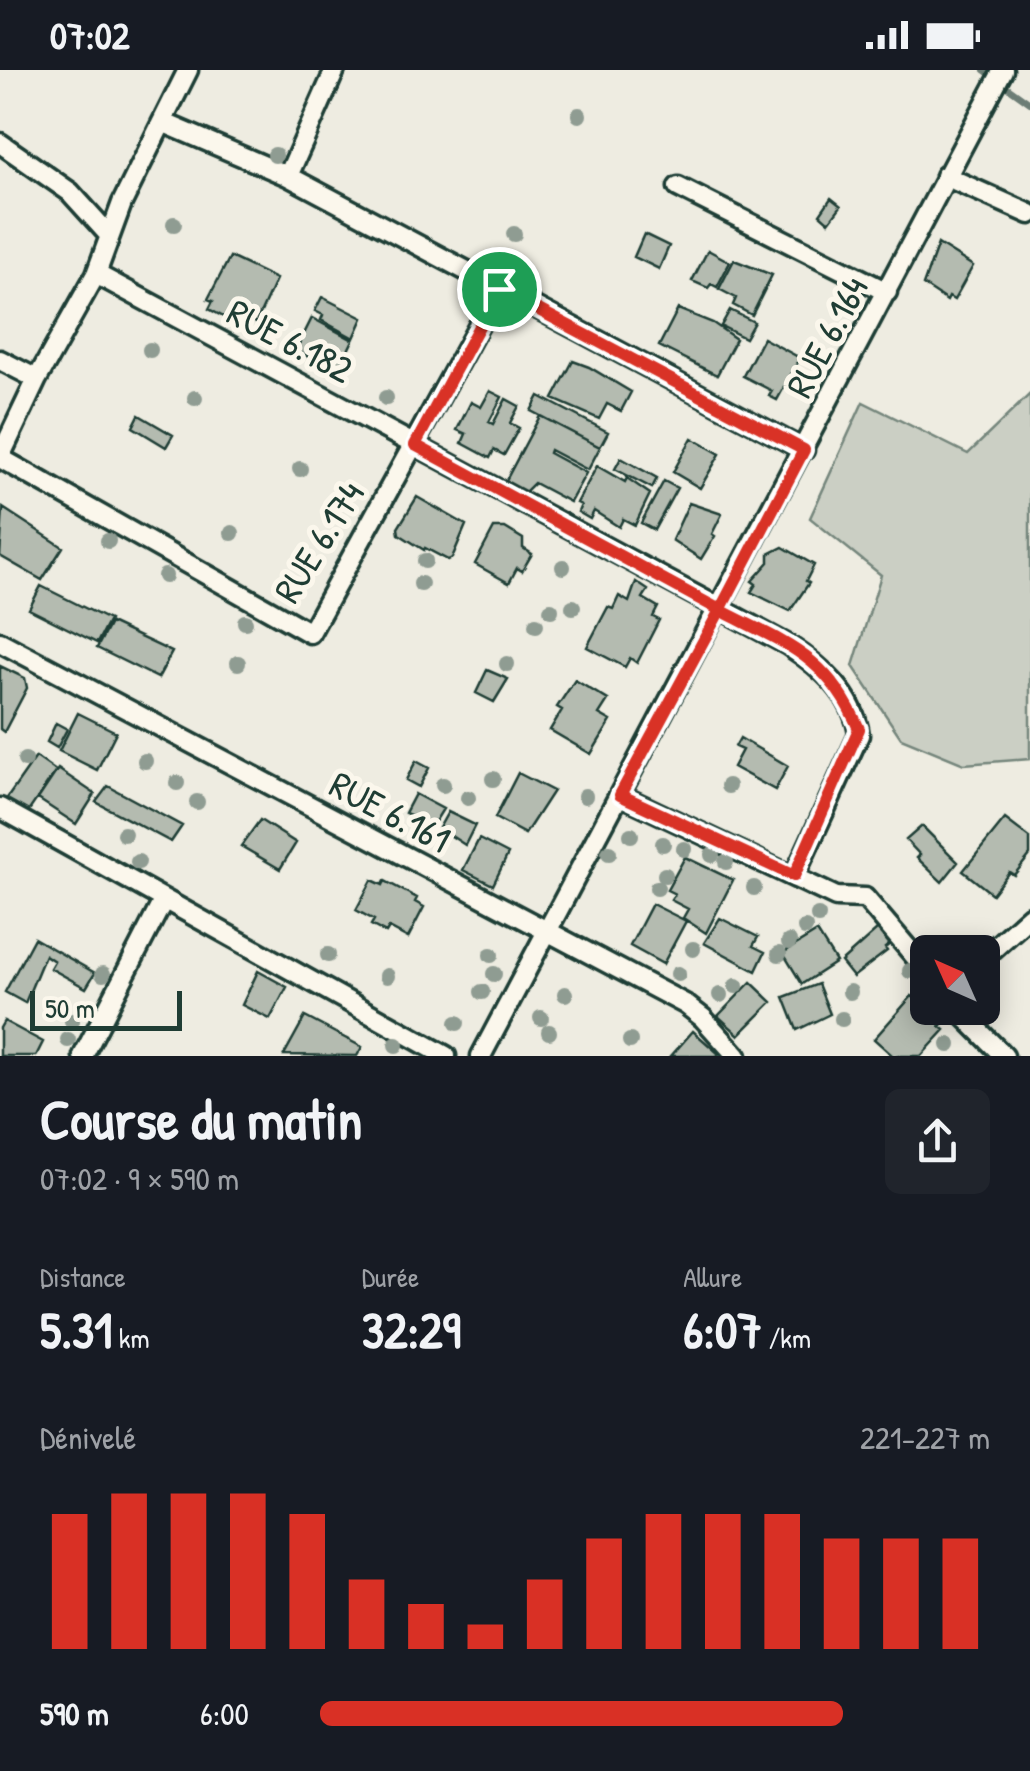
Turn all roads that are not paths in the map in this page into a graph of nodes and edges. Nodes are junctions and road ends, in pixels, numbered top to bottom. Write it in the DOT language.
graph roads {
  1 [pos="188,70"];
  2 [pos="335,70"];
  3 [pos="1003,70"];
  4 [pos="162,122"];
  5 [pos="0,143"];
  6 [pos="288,176"];
  7 [pos="945,176"];
  8 [pos="678,187"];
  9 [pos="1030,214"];
  10 [pos="109,234"];
  11 [pos="96,274"];
  12 [pos="499,289"];
  13 [pos="888,292"];
  14 [pos="0,360"];
  15 [pos="37,379"];
  16 [pos="415,445"];
  17 [pos="804,450"];
  18 [pos="0,458"];
  19 [pos="720,610"];
  20 [pos="0,642"];
  21 [pos="620,795"];
  22 [pos="0,808"];
  23 [pos="794,876"];
  24 [pos="163,901"];
  25 [pos="1030,916"];
  26 [pos="546,934"];
  27 [pos="1000,943"];
  28 [pos="910,950"];
  29 [pos="973,1025"];
  30 [pos="83,1056"];
  31 [pos="446,1056"];
  32 [pos="481,1056"];
  33 [pos="737,1056"];
  34 [pos="1004,1056"];
  1 -- 4 [label="street"];
  2 -- 6 [label="street"];
  3 -- 7 [label="street, RUE 6.164"];
  4 -- 6 [label="street"];
  4 -- 10 [label="street"];
  5 -- 10 [label="street"];
  6 -- 12 [label="street"];
  7 -- 9 [label="street"];
  7 -- 13 [label="street, RUE 6.164"];
  8 -- 13 [label="street"];
  10 -- 11 [label="street"];
  11 -- 15 [label="street, RUE 6.174"];
  11 -- 16 [label="street, RUE 6.182"];
  12 -- 16 [label="street, RUE 6.174"];
  12 -- 17 [label="street"];
  13 -- 17 [label="street, RUE 6.164"];
  14 -- 15 [label="street"];
  15 -- 18 [label="street, RUE 6.174"];
  16 -- 18 [label="street, RUE 6.174"];
  16 -- 19 [label="street, RUE 6.182"];
  17 -- 19 [label="street, RUE 6.164"];
  19 -- 21 [label="street, RUE 6.164"];
  19 -- 23 [label="street, RUE 6.182"];
  20 -- 26 [label="street, RUE 6.161"];
  21 -- 23 [label="street"];
  21 -- 26 [label="street, RUE 6.164"];
  22 -- 24 [label="street"];
  23 -- 28 [label="street"];
  24 -- 30 [label="street"];
  24 -- 31 [label="street"];
  25 -- 27 [label="street"];
  26 -- 32 [label="street, RUE 6.164"];
  26 -- 33 [label="street, RUE 6.161"];
  29 -- 34 [label="street"];
}
